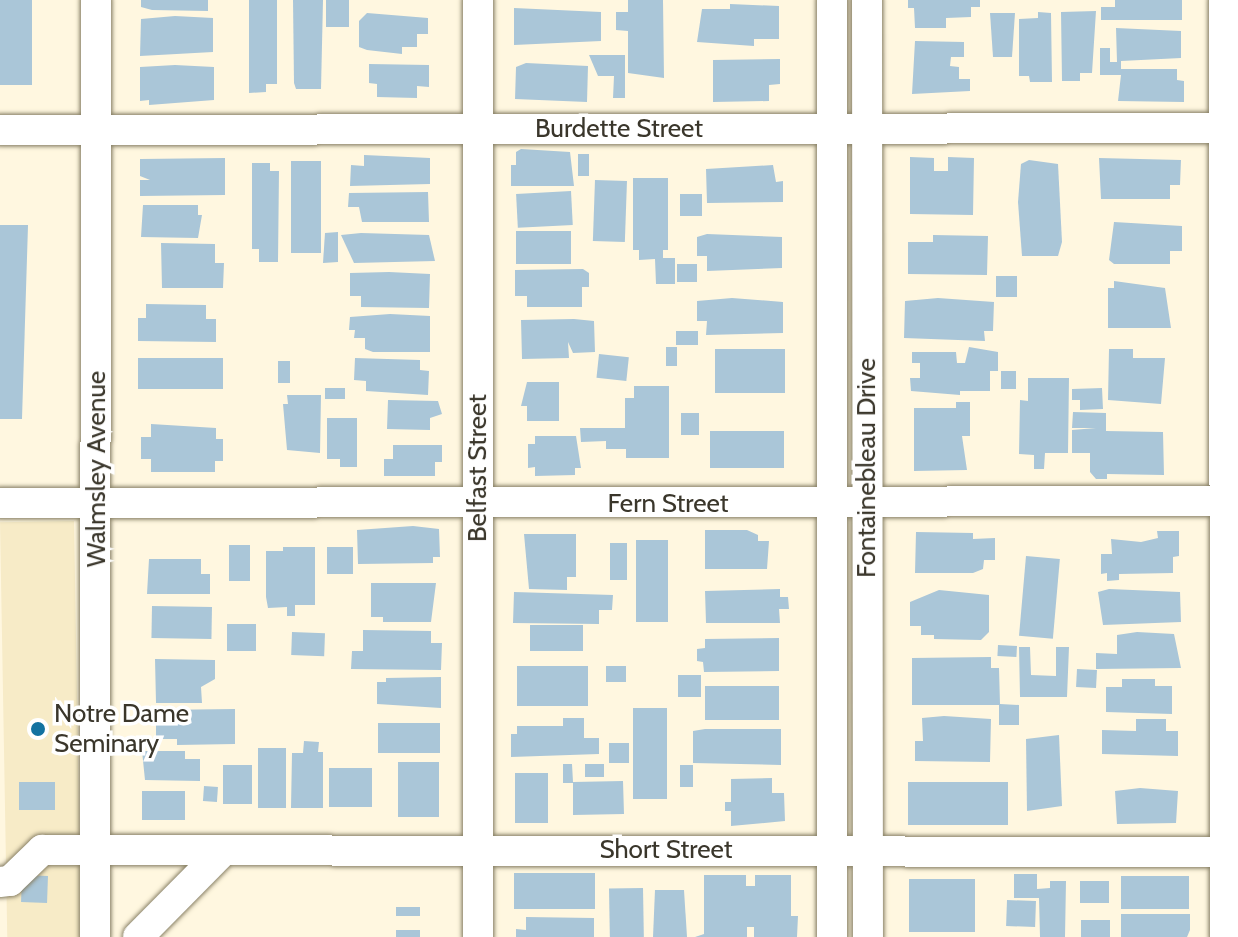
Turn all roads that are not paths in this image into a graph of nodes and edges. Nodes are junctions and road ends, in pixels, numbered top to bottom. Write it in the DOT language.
graph roads {
  1 [pos="96,0"];
  2 [pos="478,0"];
  3 [pos="832,0"];
  4 [pos="867,0"];
  5 [pos="1224,0"];
  6 [pos="832,128"];
  7 [pos="866,128"];
  8 [pos="1232,128"];
  9 [pos="478,129"];
  10 [pos="0,130"];
  11 [pos="95,130"];
  12 [pos="1231,501"];
  13 [pos="0,503"];
  14 [pos="98,504"];
  15 [pos="478,504"];
  16 [pos="831,504"];
  17 [pos="868,504"];
  18 [pos="867,849"];
  19 [pos="831,850"];
  20 [pos="478,851"];
  21 [pos="222,852"];
  22 [pos="1231,852"];
  23 [pos="95,853"];
  24 [pos="0,882"];
  25 [pos="95,937"];
  26 [pos="138,937"];
  27 [pos="478,937"];
  28 [pos="832,937"];
  29 [pos="868,937"];
  30 [pos="1225,937"];
  1 -- 11 [label="street, Walmsley Avenue"];
  2 -- 9 [label="street, Belfast Street"];
  3 -- 6 [label="street, Fontainebleau Drive"];
  4 -- 7 [label="street, Fontainebleau Drive"];
  5 -- 8 [label="street"];
  6 -- 7 [label="street, Burdette Street"];
  6 -- 9 [label="street, Burdette Street"];
  6 -- 16 [label="street, Fontainebleau Drive"];
  7 -- 8 [label="street, Burdette Street"];
  7 -- 17 [label="street, Fontainebleau Drive"];
  8 -- 12 [label="street"];
  9 -- 11 [label="street, Burdette Street"];
  9 -- 15 [label="street, Belfast Street"];
  10 -- 11 [label="street, Burdette Street"];
  11 -- 14 [label="street, Walmsley Avenue"];
  12 -- 17 [label="street, Fern Street"];
  12 -- 22 [label="street"];
  13 -- 14 [label="street, Fern Street"];
  14 -- 15 [label="street, Fern Street"];
  14 -- 23 [label="street, Walmsley Avenue"];
  15 -- 16 [label="street, Fern Street"];
  15 -- 20 [label="street, Belfast Street"];
  16 -- 17 [label="street, Fern Street"];
  16 -- 19 [label="street, Fontainebleau Drive"];
  17 -- 18 [label="street, Fontainebleau Drive"];
  18 -- 19 [label="street, Short Street"];
  18 -- 22 [label="street, Short Street"];
  18 -- 29 [label="street, Fontainebleau Drive"];
  19 -- 20 [label="street, Short Street"];
  19 -- 28 [label="street, Fontainebleau Drive"];
  20 -- 21 [label="street, Short Street"];
  20 -- 27 [label="street, Belfast Street"];
  21 -- 23 [label="street, Short Street"];
  21 -- 26 [label="street"];
  22 -- 30 [label="street"];
  23 -- 24 [label="street, Short Street"];
  23 -- 25 [label="street, Walmsley Avenue"];
}
